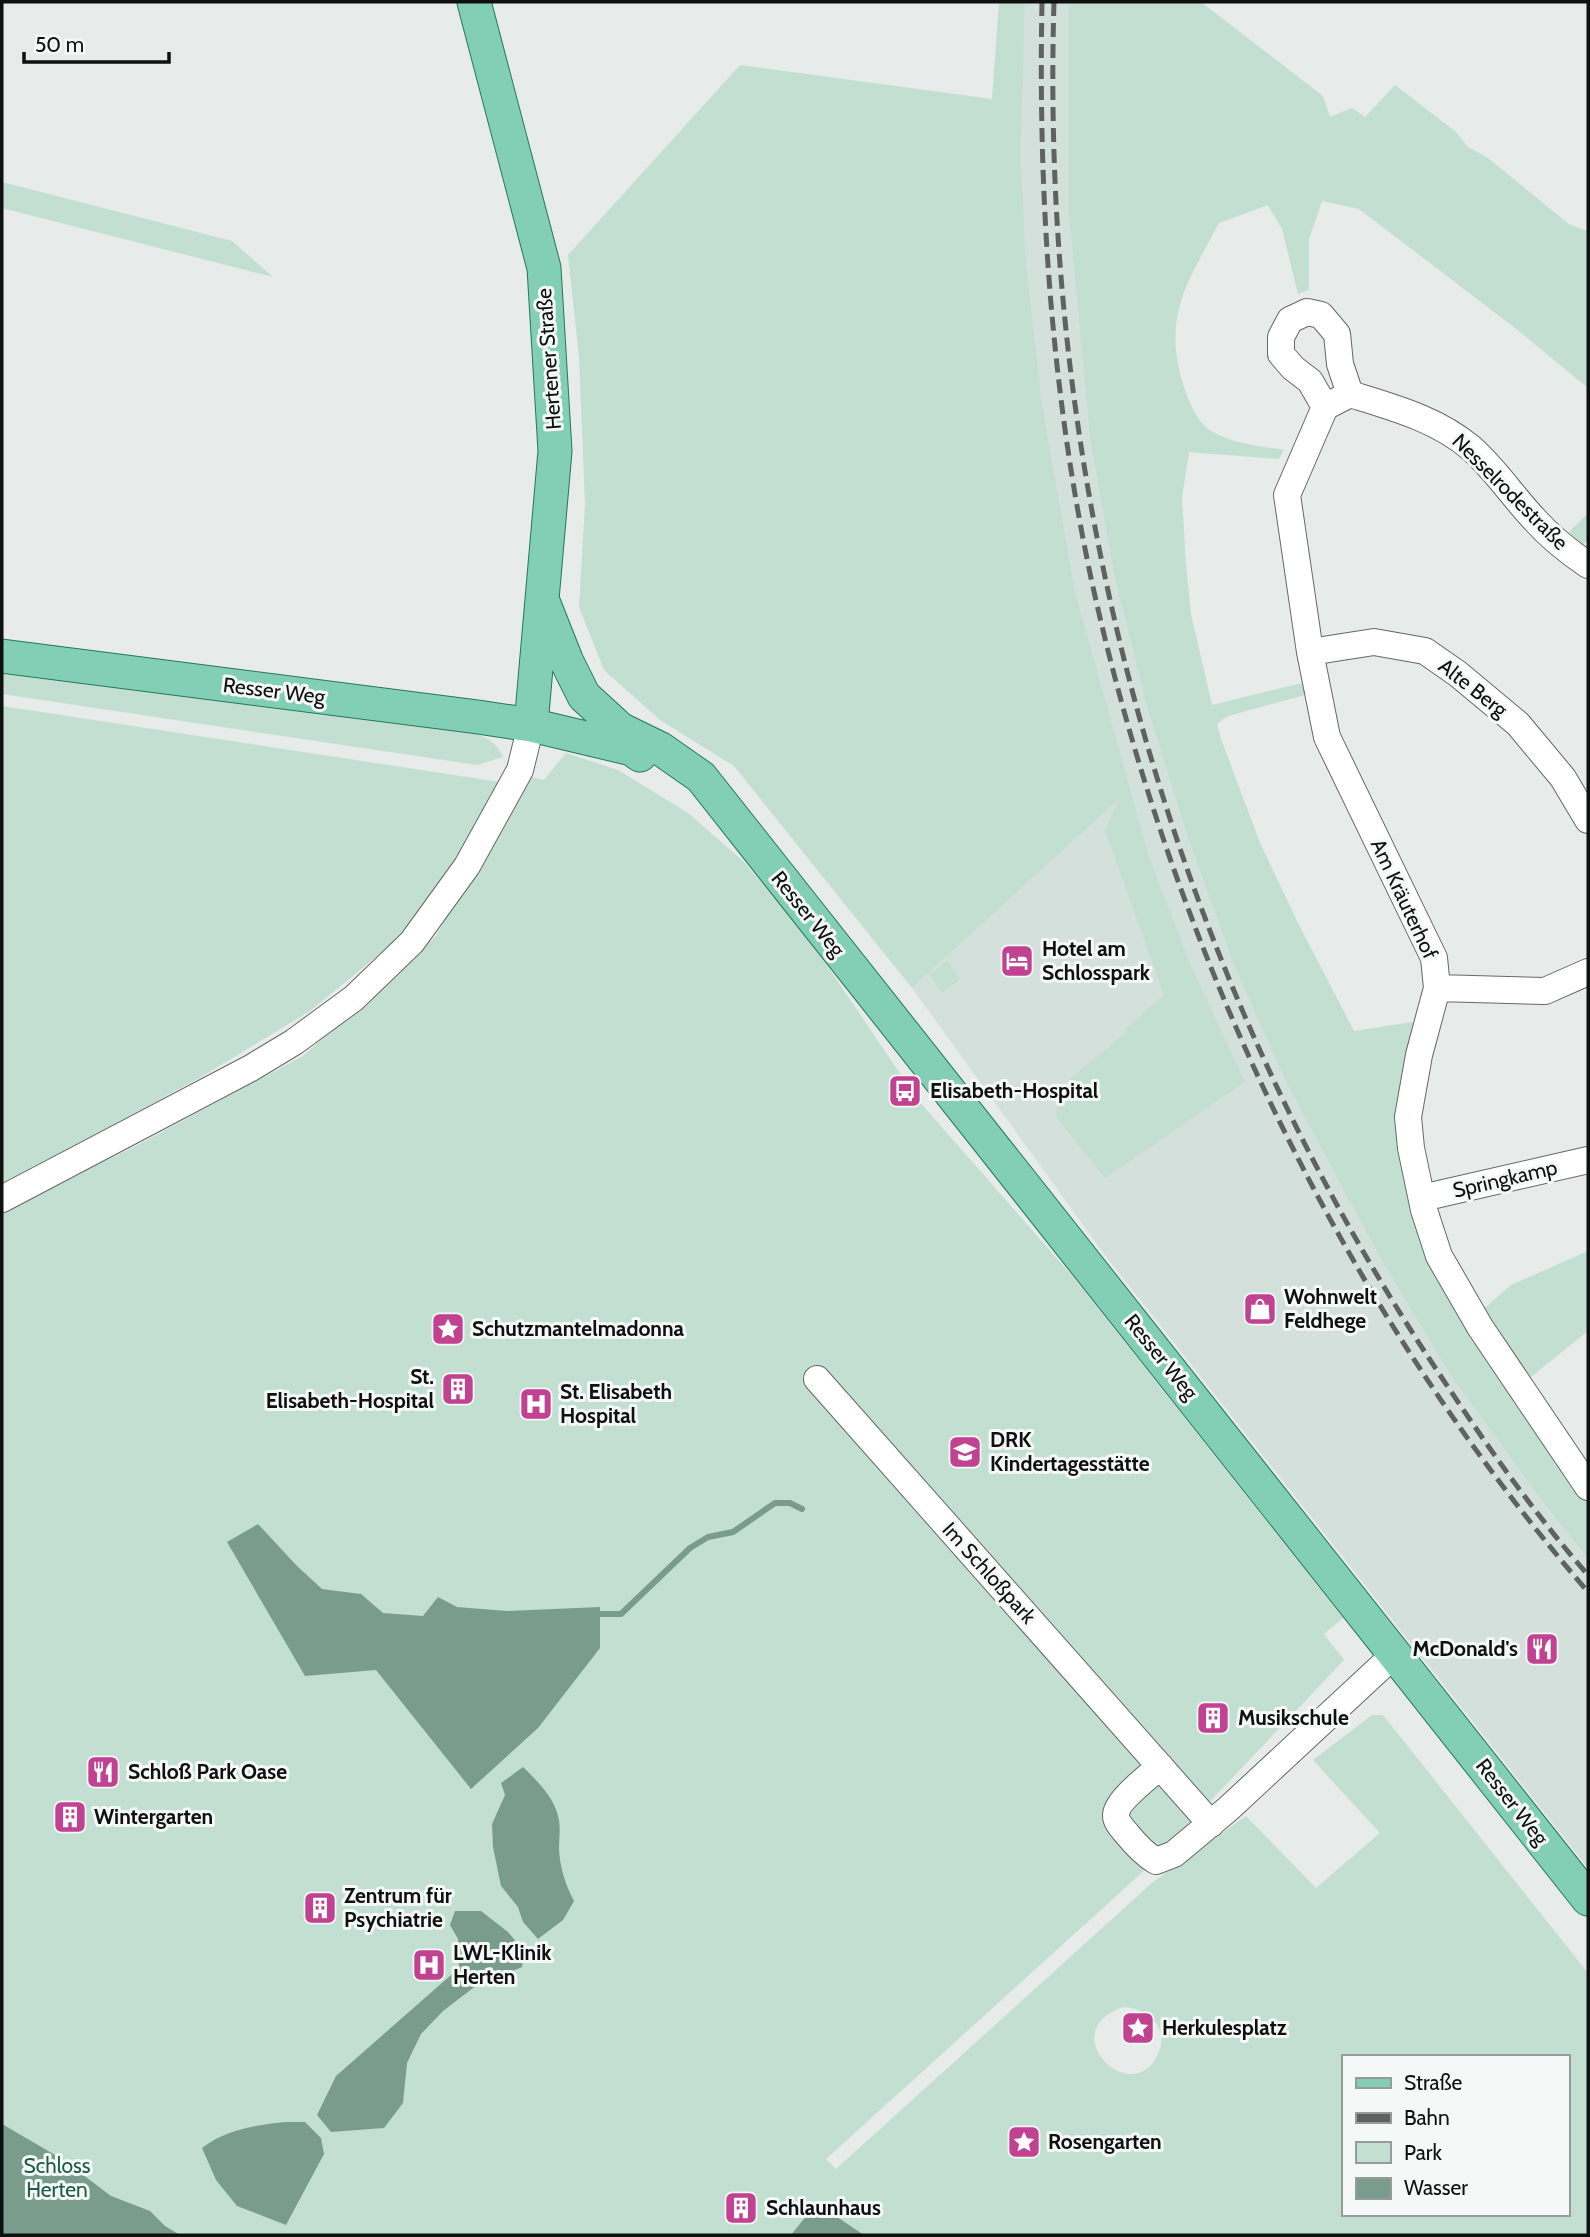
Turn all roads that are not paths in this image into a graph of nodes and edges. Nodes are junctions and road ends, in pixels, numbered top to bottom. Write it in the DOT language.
graph roads {
  1 [pos="474,2"];
  2 [pos="1350,394"];
  3 [pos="1325,407"];
  4 [pos="1588,565"];
  5 [pos="542,598"];
  6 [pos="1310,652"];
  7 [pos="2,656"];
  8 [pos="531,725"];
  9 [pos="731,818"];
  10 [pos="1588,820"];
  11 [pos="1588,972"];
  12 [pos="1437,988"];
  13 [pos="1588,1160"];
  14 [pos="1422,1198"];
  15 [pos="2,1199"];
  16 [pos="817,1379"];
  17 [pos="1588,1487"];
  18 [pos="1396,1653"];
  19 [pos="1160,1766"];
  20 [pos="1211,1824"];
  21 [pos="1588,1899"];
  1 -- 5 [label="main road, Hertener Straße"];
  2 -- 3 [label="street"];
  2 -- 3 [label="street"];
  2 -- 4 [label="street, Nesselrodestraße"];
  3 -- 6 [label="street, Am Kräuterhof"];
  5 -- 8 [label="main road, Hertener Straße"];
  5 -- 9 [label="main road, Resser Weg"];
  6 -- 10 [label="street, Alte Berg"];
  6 -- 12 [label="street, Am Kräuterhof"];
  7 -- 8 [label="main road, Resser Weg"];
  8 -- 9 [label="main road, Resser Weg"];
  8 -- 15 [label="street"];
  9 -- 18 [label="main road, Resser Weg"];
  11 -- 12 [label="street"];
  12 -- 14 [label="street, Am Kräuterhof"];
  13 -- 14 [label="street, Springkamp"];
  14 -- 17 [label="street, Am Kräuterhof"];
  16 -- 19 [label="street, Im Schloßpark"];
  18 -- 20 [label="street"];
  18 -- 21 [label="main road, Resser Weg"];
  19 -- 20 [label="street, Im Schloßpark"];
  19 -- 20 [label="street"];
}
